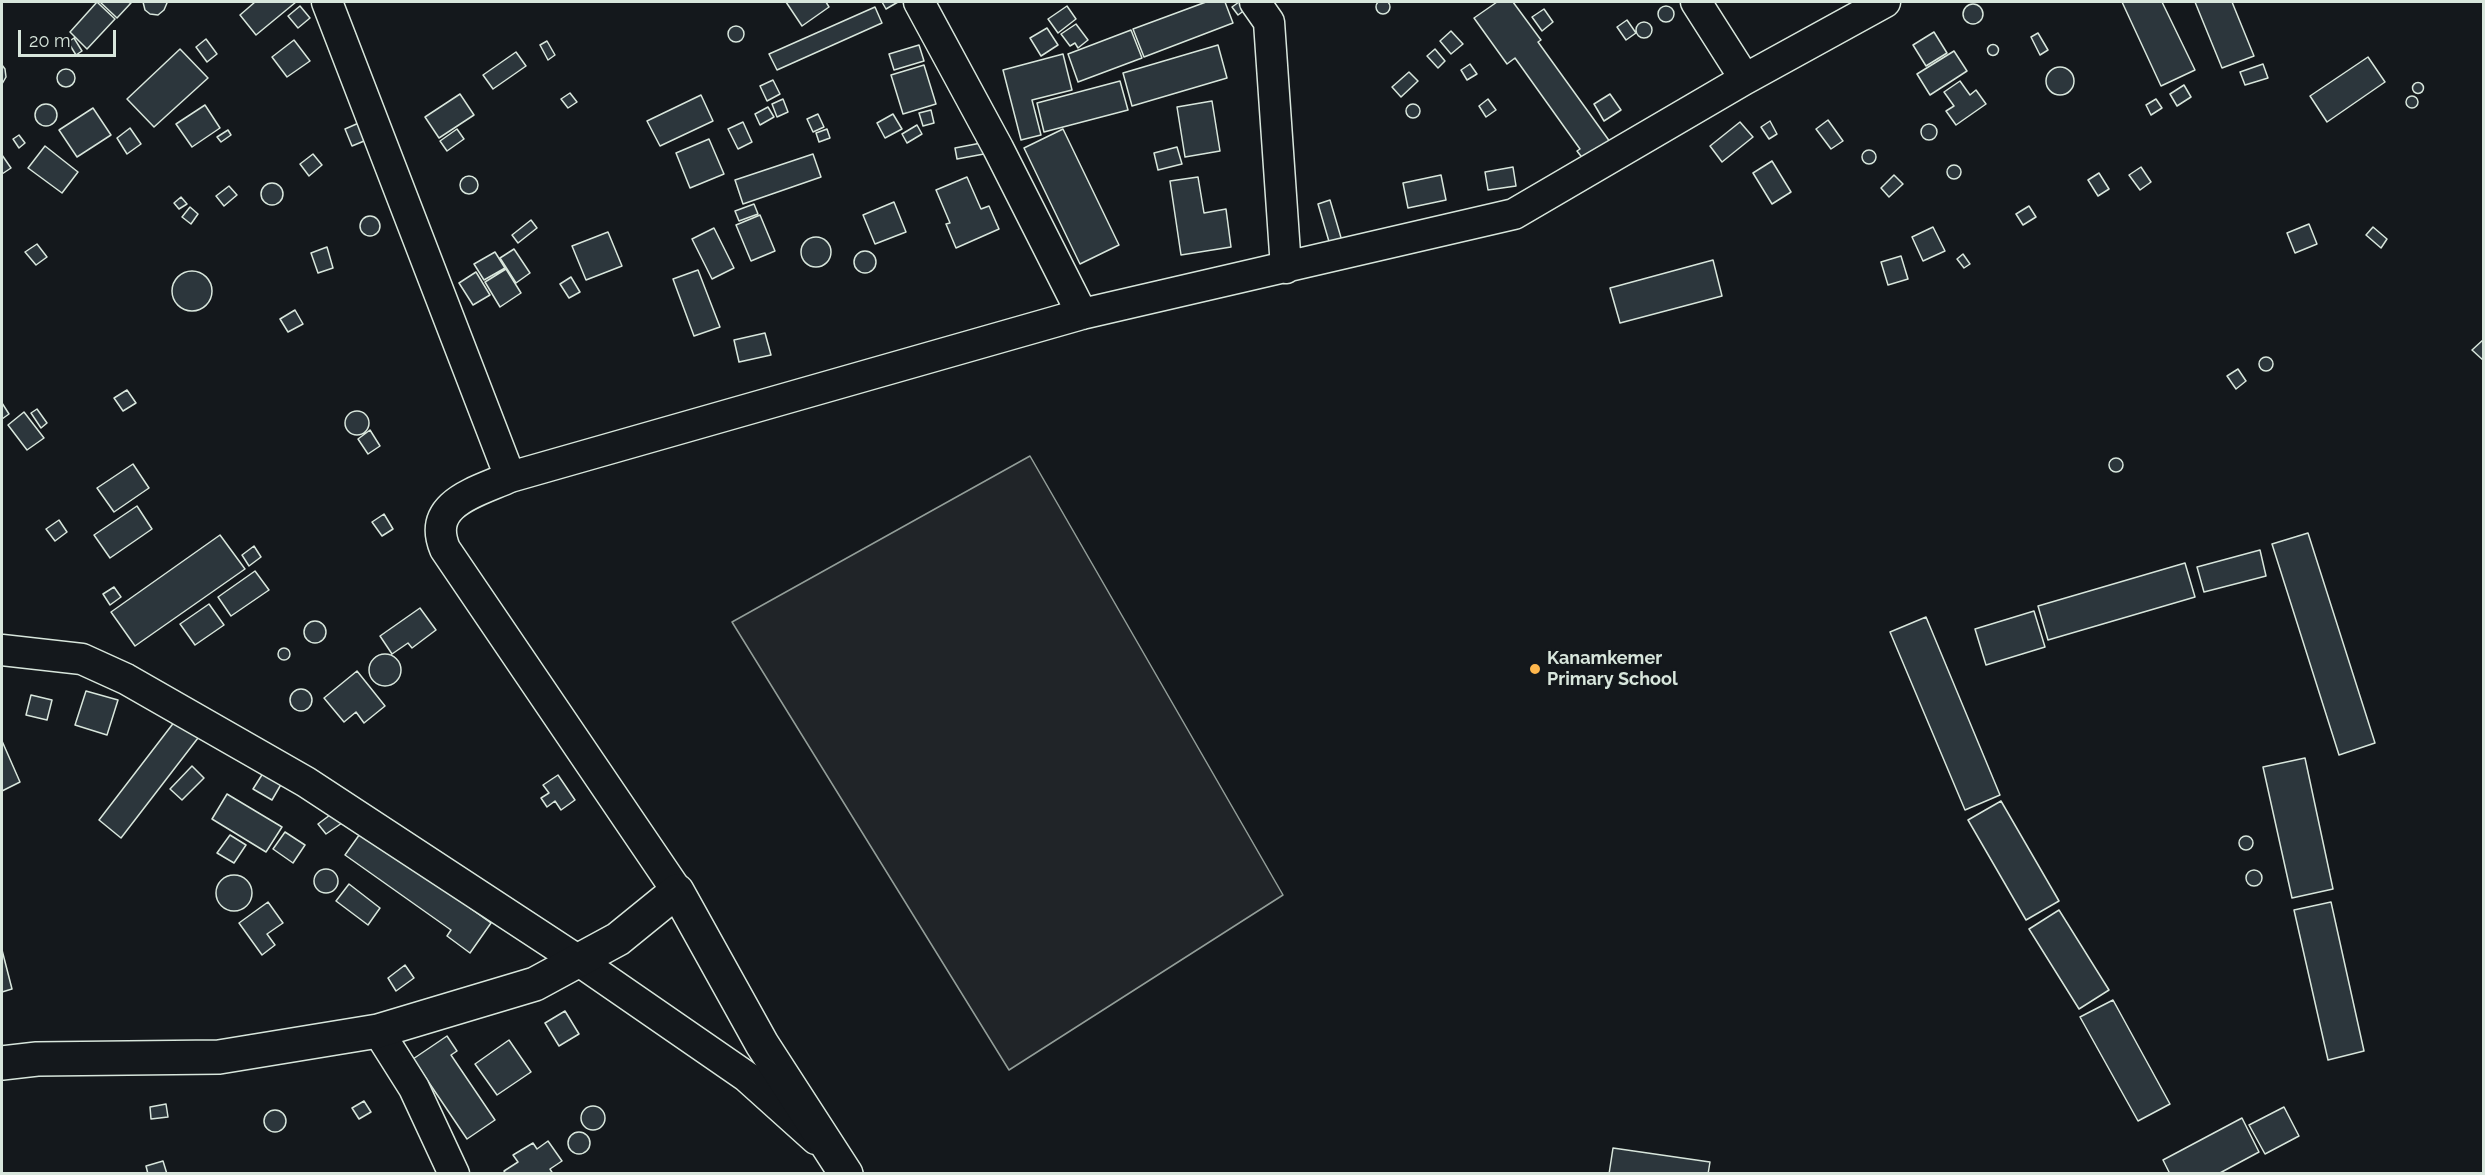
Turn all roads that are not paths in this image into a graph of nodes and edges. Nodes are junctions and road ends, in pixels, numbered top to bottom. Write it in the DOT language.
graph roads {
  1 [pos="327,2"];
  2 [pos="919,2"];
  3 [pos="1255,2"];
  4 [pos="1696,2"];
  5 [pos="1885,2"];
  6 [pos="1745,80"];
  7 [pos="1286,268"];
  8 [pos="1082,314"];
  9 [pos="510,477"];
  10 [pos="2,650"];
  11 [pos="677,891"];
  12 [pos="579,961"];
  13 [pos="378,1031"];
  14 [pos="2,1063"];
  15 [pos="839,1163"];
  16 [pos="454,1173"];
  1 -- 9 [label="street"];
  2 -- 8 [label="street"];
  3 -- 7 [label="street"];
  4 -- 6 [label="street"];
  5 -- 6 [label="street"];
  6 -- 7 [label="street"];
  7 -- 8 [label="street"];
  8 -- 9 [label="street"];
  9 -- 11 [label="street"];
  10 -- 12 [label="street"];
  11 -- 12 [label="street"];
  11 -- 15 [label="street"];
  12 -- 13 [label="street"];
  12 -- 15 [label="street"];
  13 -- 14 [label="street"];
  13 -- 16 [label="street"];
}
